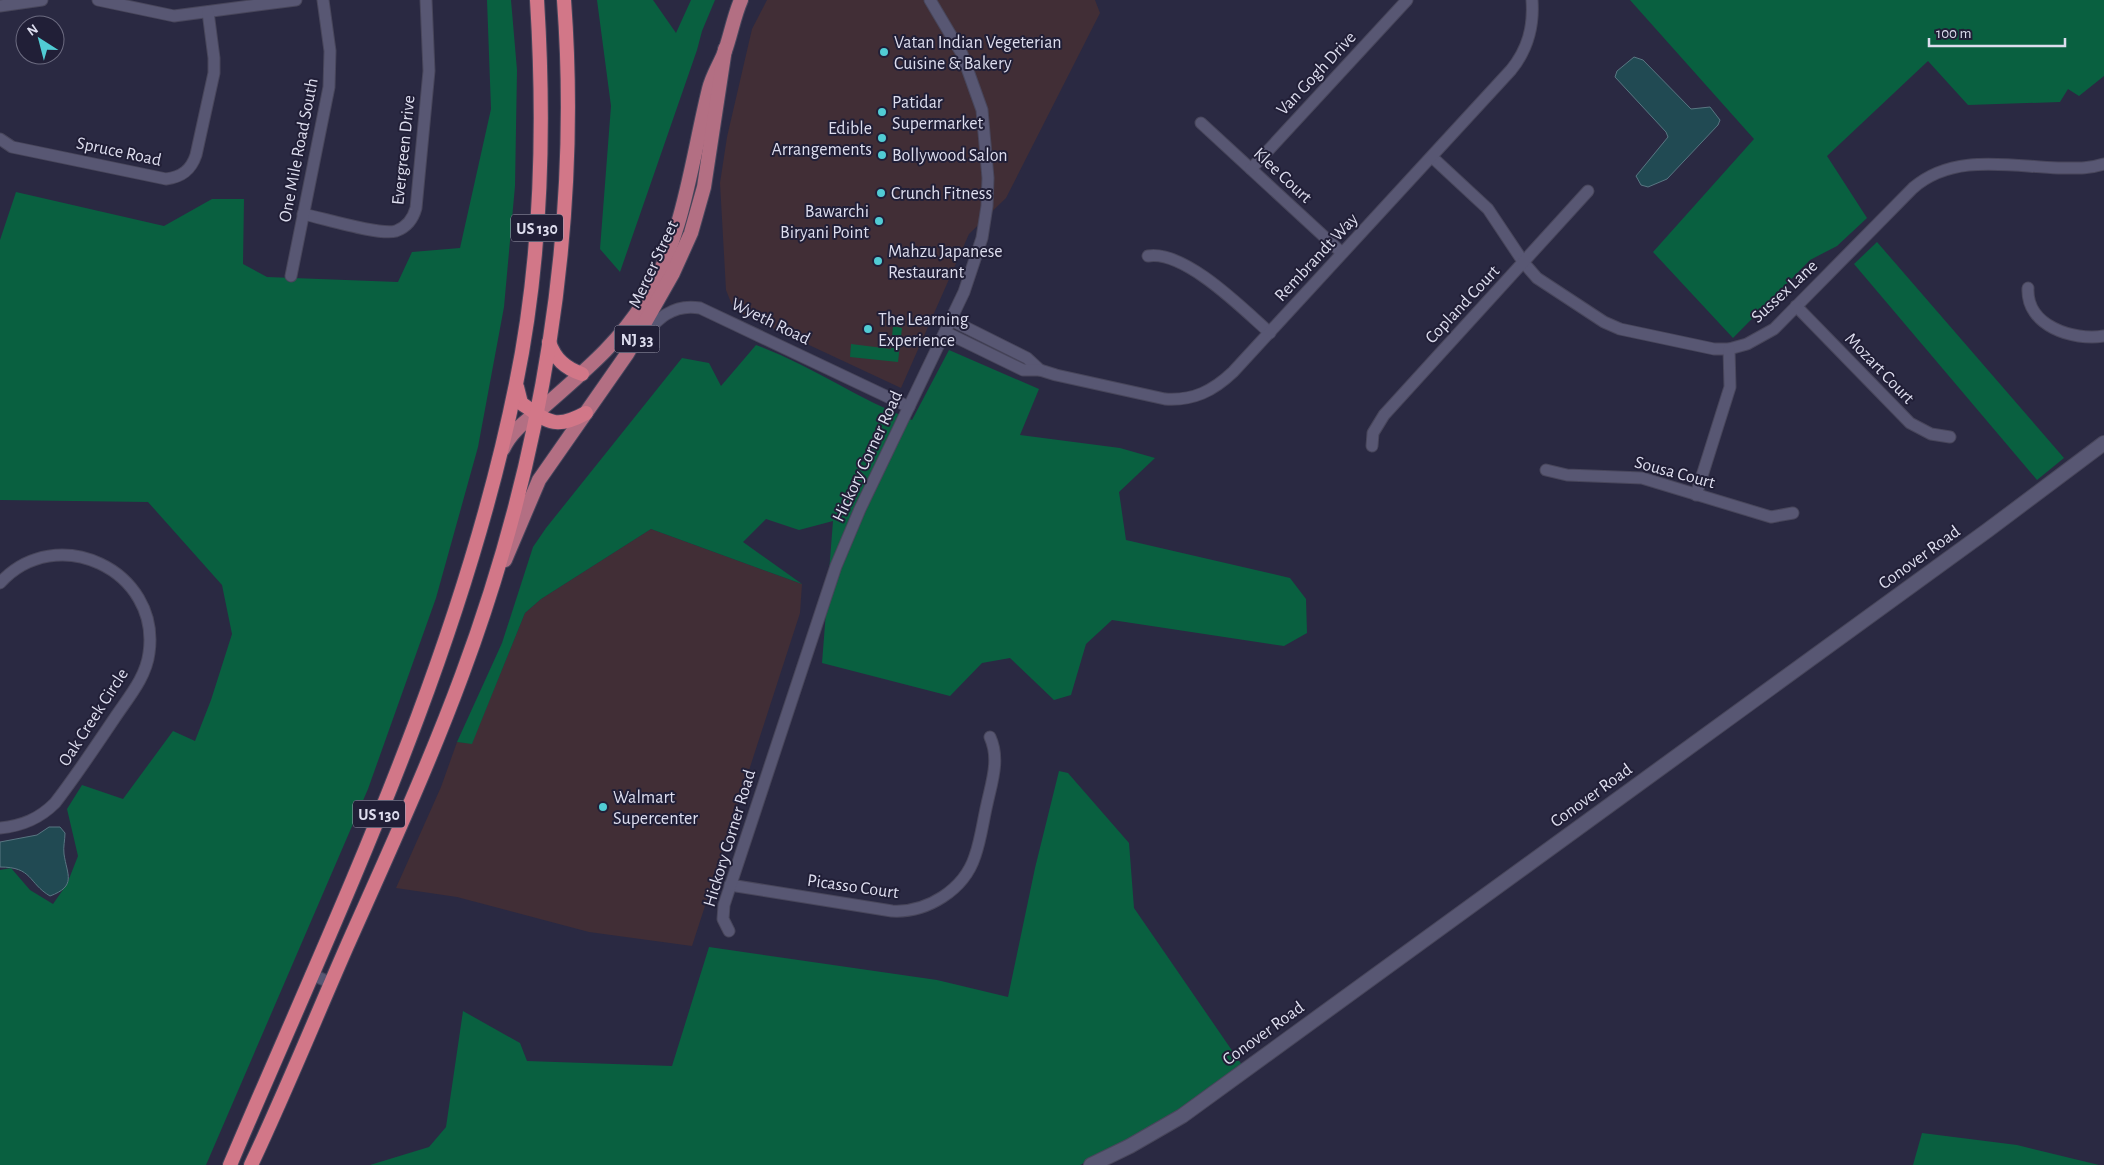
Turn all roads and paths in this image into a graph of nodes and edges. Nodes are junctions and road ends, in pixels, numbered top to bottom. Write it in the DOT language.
graph roads {
  1 [pos="42,0"];
  2 [pos="98,0"];
  3 [pos="296,0"];
  4 [pos="323,0"];
  5 [pos="426,0"];
  6 [pos="537,0"];
  7 [pos="564,0"];
  8 [pos="740,0"];
  9 [pos="930,0"];
  10 [pos="1407,0"];
  11 [pos="1532,0"];
  12 [pos="0,6"];
  13 [pos="208,12"];
  14 [pos="725,49"];
  15 [pos="1201,123"];
  16 [pos="0,140"];
  17 [pos="1432,157"];
  18 [pos="2104,164"];
  19 [pos="1251,169"];
  20 [pos="1588,191"];
  21 [pos="303,214"];
  22 [pos="1342,254"];
  23 [pos="1148,256"];
  24 [pos="1524,263"];
  25 [pos="291,276"];
  26 [pos="2028,288"];
  27 [pos="1796,306"];
  28 [pos="951,320"];
  29 [pos="945,332"];
  30 [pos="1270,333"];
  31 [pos="2104,336"];
  32 [pos="549,342"];
  33 [pos="1729,349"];
  34 [pos="628,354"];
  35 [pos="1040,370"];
  36 [pos="582,374"];
  37 [pos="517,384"];
  38 [pos="909,408"];
  39 [pos="586,413"];
  40 [pos="536,414"];
  41 [pos="1950,437"];
  42 [pos="2104,443"];
  43 [pos="1372,446"];
  44 [pos="500,454"];
  45 [pos="1546,470"];
  46 [pos="1696,495"];
  47 [pos="1793,513"];
  48 [pos="0,583"];
  49 [pos="486,604"];
  50 [pos="990,737"];
  51 [pos="0,828"];
  52 [pos="730,885"];
  53 [pos="729,931"];
  54 [pos="311,974"];
  55 [pos="331,983"];
  56 [pos="230,1165"];
  57 [pos="251,1165"];
  58 [pos="1091,1165"];
  1 -- 12 [label="street"];
  2 -- 13 [label="street"];
  3 -- 13 [label="street"];
  4 -- 21 [label="street, One Mile Road South"];
  5 -- 21 [label="street, Evergreen Drive"];
  6 -- 37 [label="highway, US 130"];
  7 -- 32 [label="highway, US 130"];
  8 -- 14 [label="main road, Mercer Street / NJ 33"];
  9 -- 28 [label="street, Hickory Corner Road"];
  10 -- 19 [label="street, Van Gogh Drive"];
  11 -- 17 [label="street, Rembrandt Way"];
  13 -- 16 [label="street, Spruce Road"];
  14 -- 34 [label="main road, Mercer Street / NJ 33"];
  14 -- 36 [label="main road, Mercer Street / NJ 33"];
  15 -- 19 [label="street, Klee Court"];
  17 -- 22 [label="street, Rembrandt Way"];
  17 -- 24 [label="street, Sussex Lane"];
  18 -- 27 [label="street, Sussex Lane"];
  19 -- 22 [label="street, Klee Court"];
  20 -- 24 [label="street, Copland Court"];
  21 -- 25 [label="street, One Mile Road South"];
  22 -- 30 [label="street, Rembrandt Way"];
  23 -- 30 [label="street"];
  24 -- 33 [label="street, Sussex Lane"];
  24 -- 43 [label="street, Copland Court"];
  26 -- 31 [label="street"];
  27 -- 33 [label="street, Sussex Lane"];
  27 -- 41 [label="street, Mozart Court"];
  28 -- 29 [label="street, Hickory Corner Road"];
  28 -- 35 [label="street, Rembrandt Way"];
  29 -- 35 [label="street, Rembrandt Way"];
  29 -- 38 [label="street, Hickory Corner Road"];
  30 -- 35 [label="street, Rembrandt Way"];
  32 -- 36 [label="highway"];
  32 -- 40 [label="highway, US 130"];
  33 -- 46 [label="street"];
  34 -- 38 [label="street, Wyeth Road"];
  34 -- 39 [label="main road, Mercer Street / NJ 33"];
  36 -- 40 [label="main road, Mercer Street / NJ 33"];
  37 -- 40 [label="highway"];
  37 -- 44 [label="highway, US 130"];
  38 -- 52 [label="street, Hickory Corner Road"];
  39 -- 40 [label="highway"];
  39 -- 49 [label="main road, Mercer Street / NJ 33"];
  40 -- 44 [label="main road, Mercer Street / NJ 33"];
  40 -- 49 [label="highway, US 130"];
  42 -- 58 [label="street, Conover Road"];
  44 -- 54 [label="highway, US 130"];
  45 -- 46 [label="street, Sousa Court"];
  46 -- 47 [label="street, Sousa Court"];
  48 -- 51 [label="street, Oak Creek Circle"];
  49 -- 55 [label="highway, US 130"];
  50 -- 52 [label="street, Picasso Court"];
  52 -- 53 [label="street, Hickory Corner Road"];
  54 -- 55 [label="street"];
  54 -- 56 [label="highway, US 130"];
  55 -- 57 [label="highway, US 130"];
}
